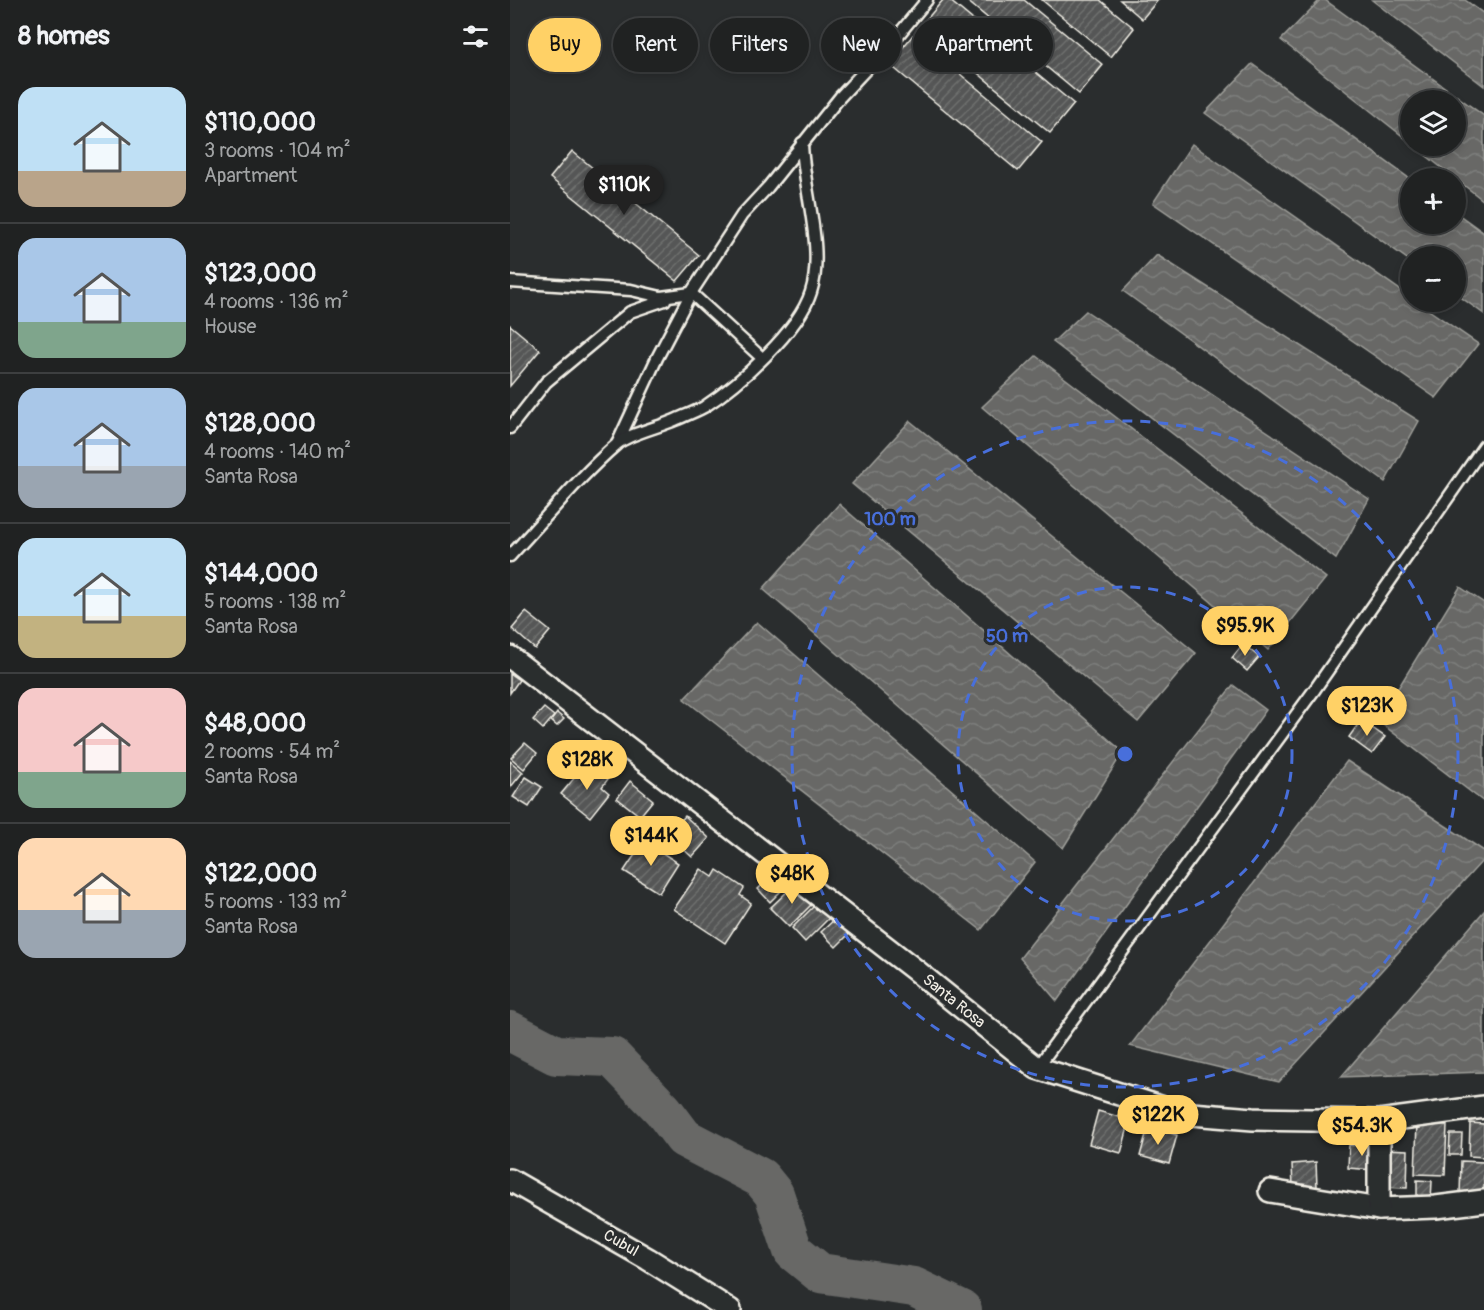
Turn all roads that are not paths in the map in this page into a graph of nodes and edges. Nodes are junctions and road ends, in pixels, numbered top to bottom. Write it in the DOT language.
graph roads {
  1 [pos="927,0"];
  2 [pos="802,143"];
  3 [pos="510,282"];
  4 [pos="692,293"];
  5 [pos="762,357"];
  6 [pos="510,428"];
  7 [pos="618,442"];
  8 [pos="1484,446"];
  9 [pos="510,556"];
  10 [pos="510,657"];
  11 [pos="1037,1068"];
  12 [pos="1484,1107"];
  13 [pos="1379,1121"];
  14 [pos="510,1180"];
  15 [pos="1270,1191"];
  16 [pos="1484,1201"];
  17 [pos="1379,1209"];
  18 [pos="730,1310"];
  1 -- 2 [label="lane"];
  2 -- 4 [label="lane"];
  2 -- 5 [label="lane"];
  3 -- 4 [label="lane"];
  4 -- 5 [label="lane"];
  4 -- 6 [label="lane"];
  4 -- 7 [label="lane"];
  5 -- 7 [label="lane"];
  7 -- 9 [label="lane"];
  8 -- 11 [label="lane"];
  10 -- 11 [label="street, Santa Rosa"];
  11 -- 13 [label="street, Santa Rosa"];
  12 -- 13 [label="street, Santa Rosa"];
  13 -- 17 [label="street"];
  14 -- 18 [label="street, Cubul"];
  15 -- 17 [label="street"];
  16 -- 17 [label="street"];
}
